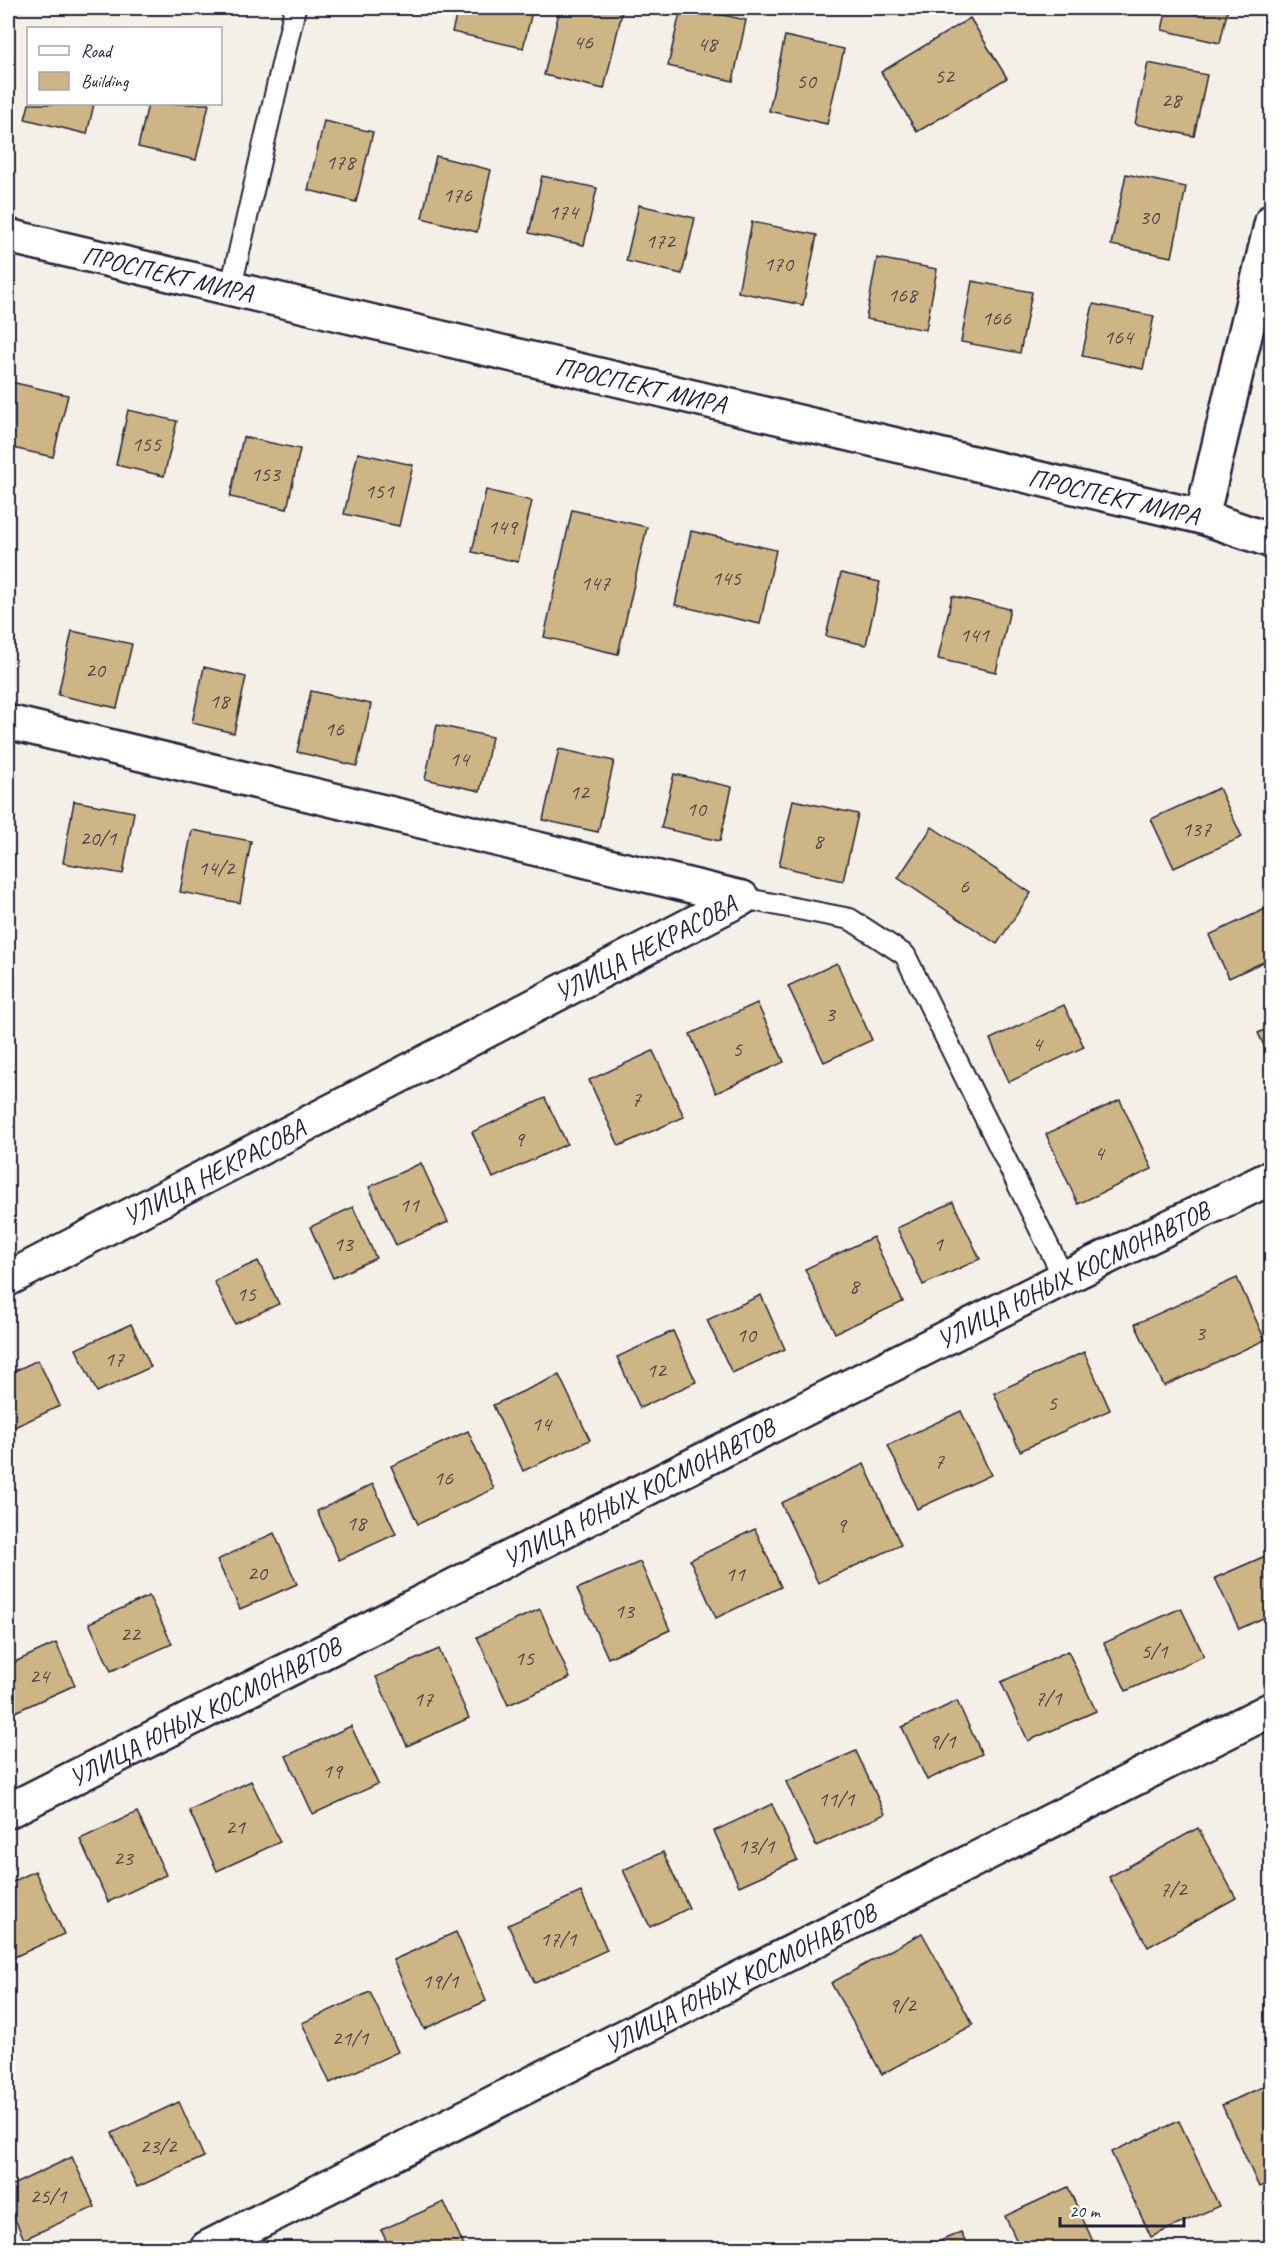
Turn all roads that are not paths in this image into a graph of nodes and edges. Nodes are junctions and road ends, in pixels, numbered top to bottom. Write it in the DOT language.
graph roads {
  1 [pos="295,8"];
  2 [pos="1272,222"];
  3 [pos="8,236"];
  4 [pos="231,288"];
  5 [pos="1202,517"];
  6 [pos="1272,541"];
  7 [pos="8,722"];
  8 [pos="742,898"];
  9 [pos="1272,1177"];
  10 [pos="1064,1278"];
  11 [pos="8,1279"];
  12 [pos="1272,1708"];
  13 [pos="8,1811"];
  14 [pos="207,2248"];
  1 -- 4 [label="lane"];
  2 -- 5 [label="street"];
  3 -- 4 [label="street, ПРОСПЕКТ МИРА"];
  4 -- 5 [label="street, ПРОСПЕКТ МИРА"];
  5 -- 6 [label="street, ПРОСПЕКТ МИРА"];
  7 -- 8 [label="street, УЛИЦА НЕКРАСОВА"];
  8 -- 10 [label="lane"];
  8 -- 11 [label="street, УЛИЦА НЕКРАСОВА"];
  9 -- 10 [label="street, УЛИЦА ЮНЫХ КОСМОНАВТОВ"];
  10 -- 13 [label="street, УЛИЦА ЮНЫХ КОСМОНАВТОВ"];
  12 -- 14 [label="street, УЛИЦА ЮНЫХ КОСМОНАВТОВ"];
}
